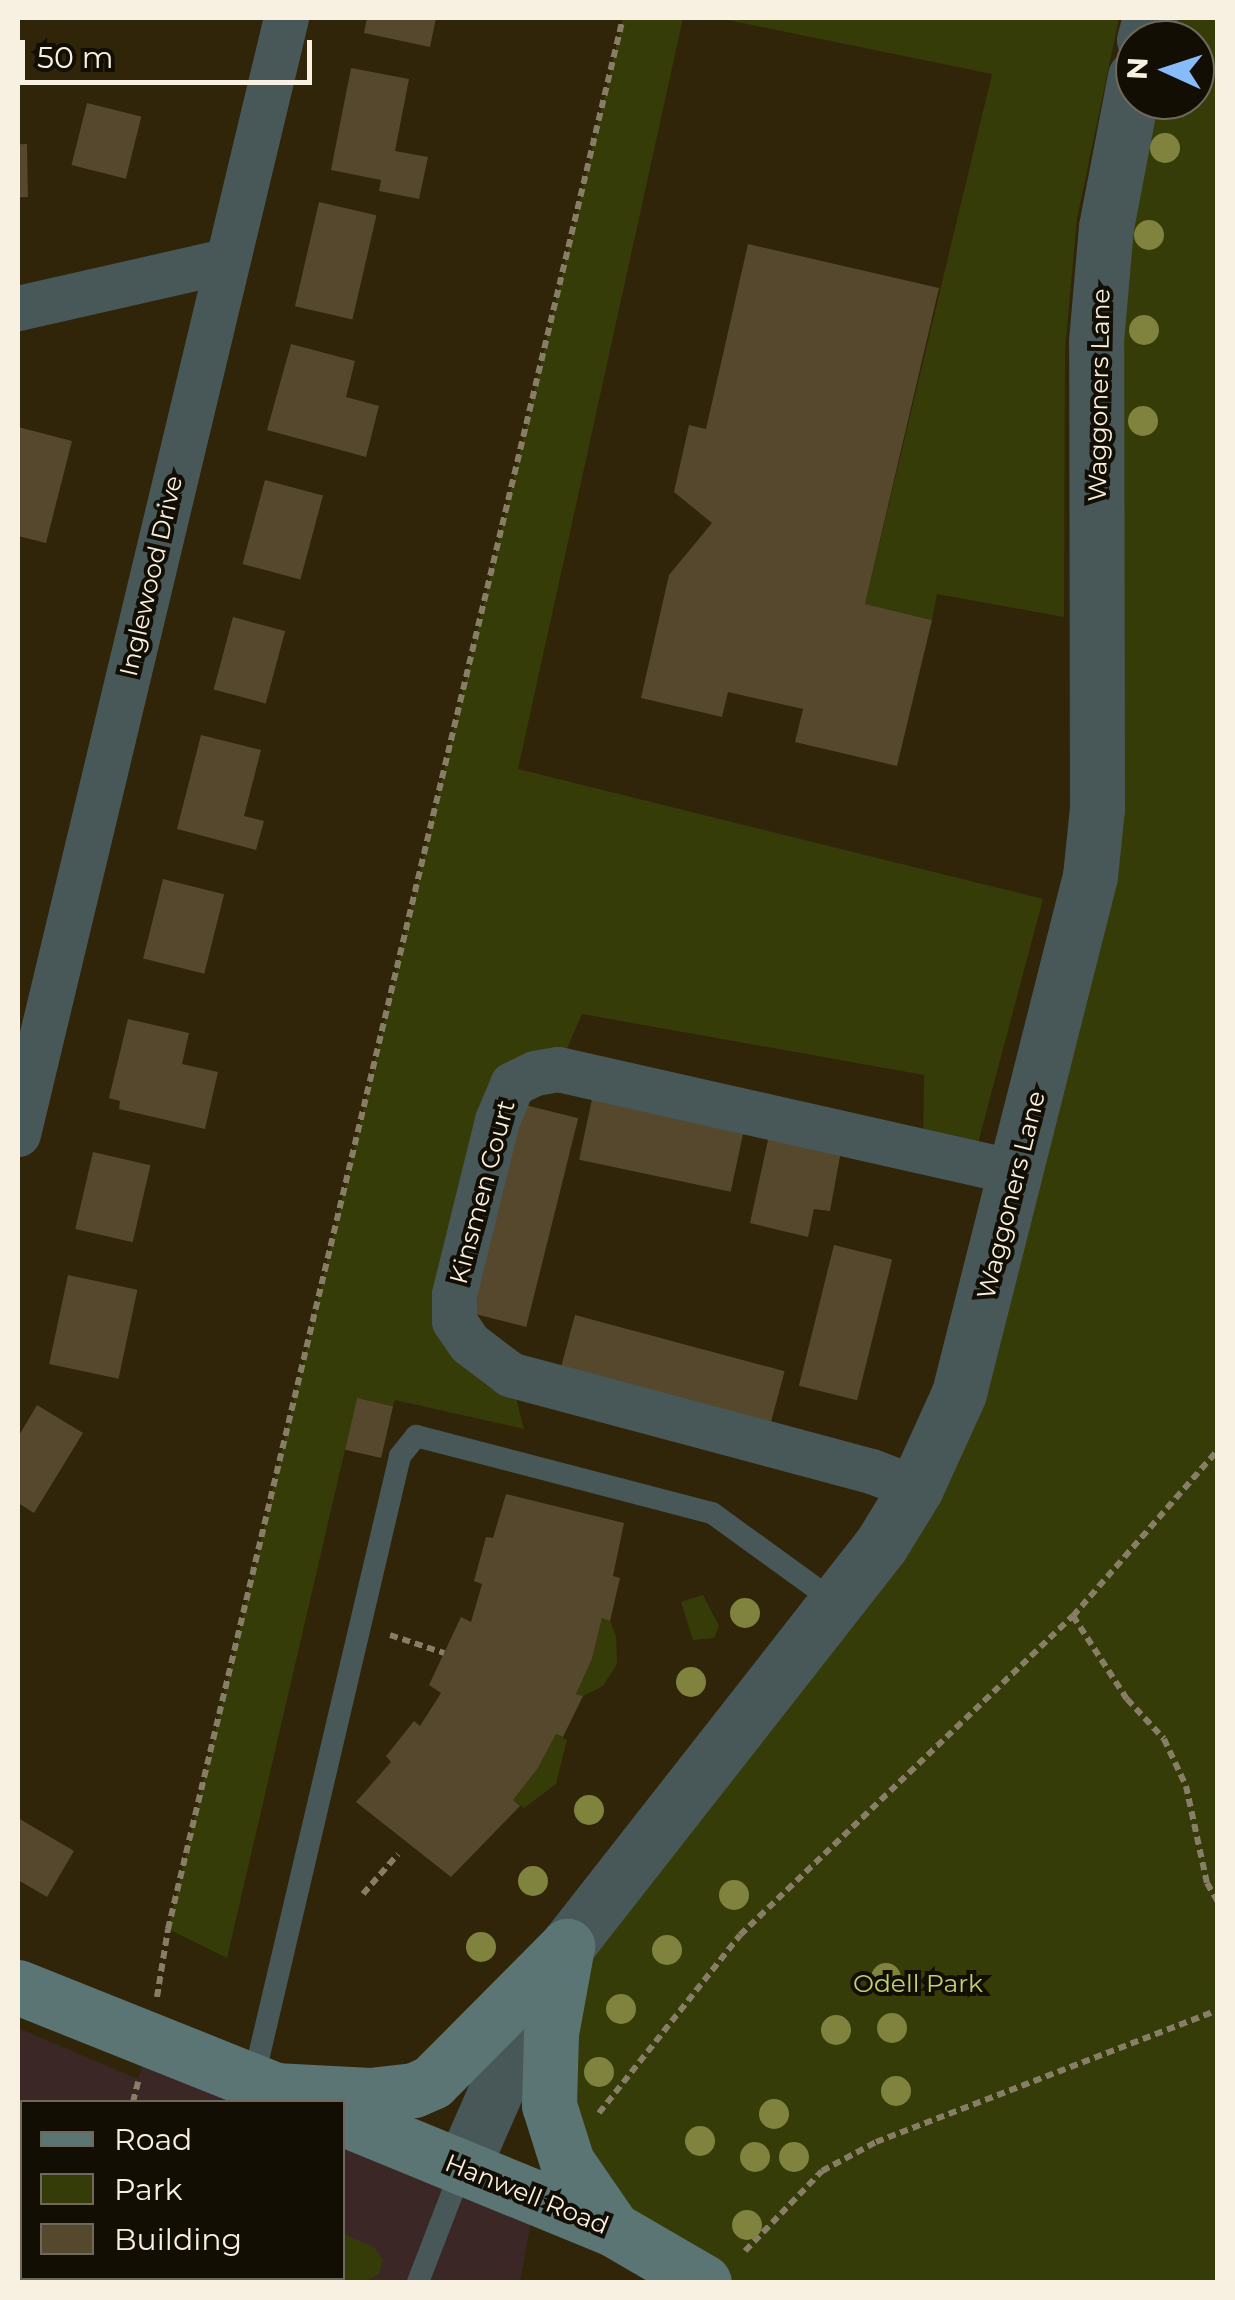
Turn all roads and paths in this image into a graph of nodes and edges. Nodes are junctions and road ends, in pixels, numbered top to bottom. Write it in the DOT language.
graph roads {
  1 [pos="286,18"];
  2 [pos="623,18"];
  3 [pos="1127,120"];
  4 [pos="225,262"];
  5 [pos="18,308"];
  6 [pos="21,1107"];
  7 [pos="1018,1173"];
  8 [pos="1218,1450"];
  9 [pos="916,1488"];
  10 [pos="835,1602"];
  11 [pos="1073,1616"];
  12 [pos="404,1638"];
  13 [pos="444,1653"];
  14 [pos="398,1854"];
  15 [pos="364,1894"];
  16 [pos="1218,1902"];
  17 [pos="568,1946"];
  18 [pos="18,1988"];
  19 [pos="158,1992"];
  20 [pos="1218,2010"];
  21 [pos="138,2080"];
  22 [pos="277,2091"];
  23 [pos="133,2100"];
  24 [pos="595,2118"];
  25 [pos="345,2119"];
  26 [pos="462,2168"];
  27 [pos="613,2228"];
  28 [pos="724,2267"];
  29 [pos="418,2282"];
  1 -- 4 [label="street, Inglewood Drive"];
  2 -- 19 [label="path"];
  3 -- 7 [label="street, Waggoners Lane"];
  4 -- 5 [label="street"];
  4 -- 6 [label="street, Inglewood Drive"];
  7 -- 9 [label="street, Waggoners Lane"];
  7 -- 9 [label="street, Kinsmen Court"];
  8 -- 11 [label="path"];
  9 -- 10 [label="street, Waggoners Lane"];
  10 -- 17 [label="street, Waggoners Lane"];
  10 -- 22 [label="lane"];
  11 -- 16 [label="path"];
  11 -- 24 [label="path"];
  12 -- 13 [label="path"];
  14 -- 15 [label="path"];
  17 -- 22 [label="main road"];
  17 -- 26 [label="street, Waggoners Lane"];
  17 -- 27 [label="main road"];
  18 -- 22 [label="main road"];
  20 -- 28 [label="path"];
  21 -- 23 [label="path"];
  25 -- 26 [label="main road, Hanwell Road"];
  26 -- 27 [label="main road, Hanwell Road"];
  26 -- 29 [label="lane"];
  27 -- 28 [label="main road, Hanwell Road"];
}
